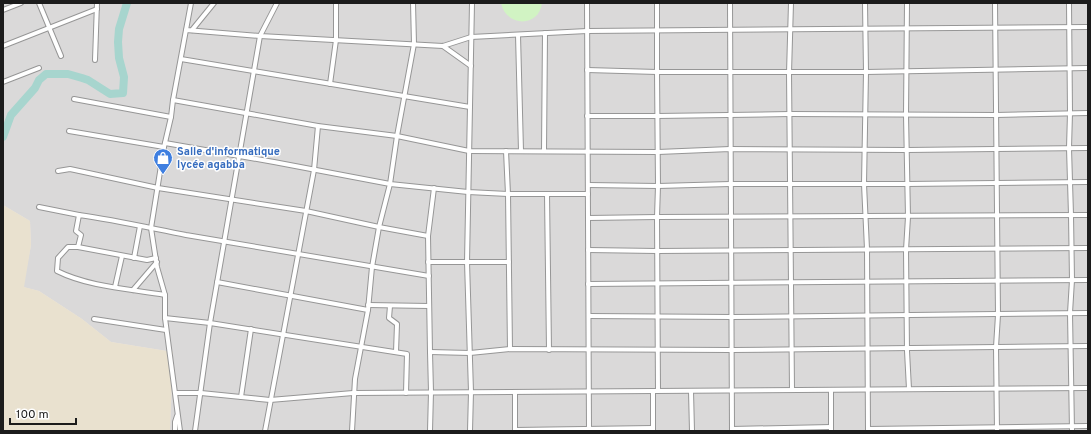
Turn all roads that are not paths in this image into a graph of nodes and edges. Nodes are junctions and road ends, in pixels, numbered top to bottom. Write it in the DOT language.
graph roads {
  1 [pos="21,3"];
  2 [pos="39,3"];
  3 [pos="97,3"];
  4 [pos="190,3"];
  5 [pos="214,3"];
  6 [pos="277,3"];
  7 [pos="336,3"];
  8 [pos="413,3"];
  9 [pos="472,3"];
  10 [pos="587,3"];
  11 [pos="658,3"];
  12 [pos="730,3"];
  13 [pos="791,3"];
  14 [pos="865,3"];
  15 [pos="906,3"];
  16 [pos="995,3"];
  17 [pos="1069,3"];
  18 [pos="97,9"];
  19 [pos="3,10"];
  20 [pos="1070,26"];
  21 [pos="49,27"];
  22 [pos="996,27"];
  23 [pos="1088,27"];
  24 [pos="866,28"];
  25 [pos="906,28"];
  26 [pos="791,29"];
  27 [pos="186,30"];
  28 [pos="192,30"];
  29 [pos="730,30"];
  30 [pos="657,31"];
  31 [pos="587,32"];
  32 [pos="545,33"];
  33 [pos="518,35"];
  34 [pos="260,36"];
  35 [pos="471,37"];
  36 [pos="336,40"];
  37 [pos="414,44"];
  38 [pos="3,46"];
  39 [pos="443,46"];
  40 [pos="61,56"];
  41 [pos="181,59"];
  42 [pos="95,60"];
  43 [pos="471,66"];
  44 [pos="40,68"];
  45 [pos="1070,68"];
  46 [pos="1088,68"];
  47 [pos="996,69"];
  48 [pos="587,70"];
  49 [pos="254,71"];
  50 [pos="907,71"];
  51 [pos="656,72"];
  52 [pos="866,72"];
  53 [pos="731,73"];
  54 [pos="789,73"];
  55 [pos="3,82"];
  56 [pos="330,84"];
  57 [pos="404,96"];
  58 [pos="74,100"];
  59 [pos="173,100"];
  60 [pos="470,107"];
  61 [pos="246,113"];
  62 [pos="1070,113"];
  63 [pos="1088,113"];
  64 [pos="790,114"];
  65 [pos="731,115"];
  66 [pos="864,115"];
  67 [pos="906,115"];
  68 [pos="996,115"];
  69 [pos="587,116"];
  70 [pos="657,116"];
  71 [pos="171,117"];
  72 [pos="318,126"];
  73 [pos="69,131"];
  74 [pos="397,136"];
  75 [pos="164,145"];
  76 [pos="1069,148"];
  77 [pos="1088,148"];
  78 [pos="730,149"];
  79 [pos="790,150"];
  80 [pos="864,150"];
  81 [pos="906,150"];
  82 [pos="997,150"];
  83 [pos="469,151"];
  84 [pos="506,151"];
  85 [pos="521,151"];
  86 [pos="544,151"];
  87 [pos="588,152"];
  88 [pos="658,152"];
  89 [pos="238,156"];
  90 [pos="314,170"];
  91 [pos="58,171"];
  92 [pos="1070,182"];
  93 [pos="1088,182"];
  94 [pos="390,184"];
  95 [pos="730,184"];
  96 [pos="790,184"];
  97 [pos="864,184"];
  98 [pos="907,184"];
  99 [pos="997,184"];
  100 [pos="588,185"];
  101 [pos="658,186"];
  102 [pos="158,188"];
  103 [pos="434,188"];
  104 [pos="468,192"];
  105 [pos="508,194"];
  106 [pos="548,194"];
  107 [pos="588,194"];
  108 [pos="231,200"];
  109 [pos="39,206"];
  110 [pos="306,211"];
  111 [pos="79,215"];
  112 [pos="1071,215"];
  113 [pos="1088,215"];
  114 [pos="997,216"];
  115 [pos="657,217"];
  116 [pos="731,217"];
  117 [pos="790,217"];
  118 [pos="865,217"];
  119 [pos="908,217"];
  120 [pos="588,218"];
  121 [pos="140,226"];
  122 [pos="379,227"];
  123 [pos="151,228"];
  124 [pos="428,236"];
  125 [pos="224,241"];
  126 [pos="78,247"];
  127 [pos="1072,248"];
  128 [pos="1088,248"];
  129 [pos="867,249"];
  130 [pos="997,249"];
  131 [pos="588,250"];
  132 [pos="790,250"];
  133 [pos="906,250"];
  134 [pos="657,251"];
  135 [pos="732,251"];
  136 [pos="297,255"];
  137 [pos="122,256"];
  138 [pos="134,258"];
  139 [pos="156,260"];
  140 [pos="428,262"];
  141 [pos="467,262"];
  142 [pos="508,262"];
  143 [pos="372,267"];
  144 [pos="429,276"];
  145 [pos="1072,280"];
  146 [pos="1088,280"];
  147 [pos="998,281"];
  148 [pos="217,282"];
  149 [pos="790,282"];
  150 [pos="867,282"];
  151 [pos="907,282"];
  152 [pos="658,283"];
  153 [pos="732,283"];
  154 [pos="588,284"];
  155 [pos="115,287"];
  156 [pos="133,290"];
  157 [pos="166,295"];
  158 [pos="290,295"];
  159 [pos="390,306"];
  160 [pos="429,306"];
  161 [pos="368,308"];
  162 [pos="1070,313"];
  163 [pos="1088,313"];
  164 [pos="998,315"];
  165 [pos="588,316"];
  166 [pos="792,316"];
  167 [pos="867,316"];
  168 [pos="908,316"];
  169 [pos="658,317"];
  170 [pos="732,317"];
  171 [pos="165,318"];
  172 [pos="94,319"];
  173 [pos="210,323"];
  174 [pos="251,329"];
  175 [pos="166,330"];
  176 [pos="284,334"];
  177 [pos="1070,346"];
  178 [pos="1088,346"];
  179 [pos="360,347"];
  180 [pos="996,347"];
  181 [pos="510,349"];
  182 [pos="589,349"];
  183 [pos="792,349"];
  184 [pos="867,349"];
  185 [pos="908,349"];
  186 [pos="549,350"];
  187 [pos="658,350"];
  188 [pos="732,350"];
  189 [pos="396,352"];
  190 [pos="430,352"];
  191 [pos="470,353"];
  192 [pos="1071,388"];
  193 [pos="1088,388"];
  194 [pos="909,389"];
  195 [pos="997,389"];
  196 [pos="732,390"];
  197 [pos="792,390"];
  198 [pos="831,390"];
  199 [pos="867,390"];
  200 [pos="589,391"];
  201 [pos="653,391"];
  202 [pos="658,391"];
  203 [pos="691,391"];
  204 [pos="432,392"];
  205 [pos="471,392"];
  206 [pos="515,392"];
  207 [pos="176,393"];
  208 [pos="200,393"];
  209 [pos="353,393"];
  210 [pos="406,393"];
  211 [pos="240,397"];
  212 [pos="270,400"];
  213 [pos="178,412"];
  214 [pos="1088,426"];
  215 [pos="1072,428"];
  216 [pos="653,429"];
  217 [pos="832,429"];
  218 [pos="997,429"];
  219 [pos="515,430"];
  220 [pos="589,430"];
  221 [pos="623,430"];
  222 [pos="732,430"];
  223 [pos="868,430"];
  224 [pos="175,431"];
  225 [pos="180,431"];
  226 [pos="195,431"];
  227 [pos="265,431"];
  228 [pos="352,431"];
  229 [pos="430,431"];
  230 [pos="470,431"];
  231 [pos="692,431"];
  1 -- 19 [label="street"];
  2 -- 21 [label="street"];
  3 -- 18 [label="street"];
  4 -- 27 [label="street"];
  5 -- 28 [label="street"];
  6 -- 34 [label="street"];
  7 -- 36 [label="street"];
  8 -- 37 [label="street"];
  9 -- 35 [label="street"];
  10 -- 31 [label="street"];
  11 -- 30 [label="street"];
  12 -- 29 [label="street"];
  13 -- 26 [label="street"];
  14 -- 24 [label="street"];
  15 -- 25 [label="street"];
  16 -- 22 [label="street"];
  17 -- 20 [label="street"];
  18 -- 21 [label="street"];
  18 -- 42 [label="street"];
  20 -- 22 [label="street"];
  20 -- 23 [label="street"];
  20 -- 45 [label="street"];
  21 -- 38 [label="street"];
  21 -- 40 [label="street"];
  22 -- 25 [label="street"];
  22 -- 47 [label="street"];
  24 -- 25 [label="street"];
  24 -- 26 [label="street"];
  24 -- 52 [label="street"];
  25 -- 50 [label="street"];
  26 -- 29 [label="street"];
  26 -- 54 [label="street"];
  27 -- 28 [label="street"];
  27 -- 41 [label="street"];
  28 -- 34 [label="street"];
  29 -- 30 [label="street"];
  29 -- 53 [label="street"];
  30 -- 31 [label="street"];
  30 -- 51 [label="street"];
  31 -- 32 [label="street"];
  31 -- 48 [label="street"];
  32 -- 33 [label="street"];
  32 -- 86 [label="street"];
  33 -- 35 [label="street"];
  33 -- 85 [label="street"];
  34 -- 36 [label="street"];
  34 -- 49 [label="street"];
  35 -- 39 [label="street"];
  35 -- 43 [label="street"];
  36 -- 37 [label="street"];
  36 -- 56 [label="street"];
  37 -- 39 [label="street"];
  37 -- 57 [label="street"];
  39 -- 43 [label="street"];
  41 -- 49 [label="street"];
  41 -- 59 [label="street"];
  43 -- 60 [label="street"];
  44 -- 55 [label="street"];
  45 -- 46 [label="street"];
  45 -- 47 [label="street"];
  45 -- 62 [label="street"];
  47 -- 50 [label="street"];
  47 -- 68 [label="street"];
  48 -- 51 [label="street"];
  48 -- 69 [label="street"];
  49 -- 56 [label="street"];
  49 -- 61 [label="street"];
  50 -- 52 [label="street"];
  50 -- 67 [label="street"];
  51 -- 53 [label="street"];
  51 -- 70 [label="street"];
  52 -- 54 [label="street"];
  52 -- 66 [label="street"];
  53 -- 54 [label="street"];
  53 -- 65 [label="street"];
  54 -- 64 [label="street"];
  56 -- 57 [label="street"];
  57 -- 60 [label="street"];
  57 -- 74 [label="street"];
  58 -- 71 [label="street"];
  59 -- 61 [label="street"];
  59 -- 71 [label="street"];
  60 -- 83 [label="street"];
  61 -- 72 [label="street"];
  61 -- 89 [label="street"];
  62 -- 63 [label="street"];
  62 -- 68 [label="street"];
  62 -- 76 [label="street"];
  64 -- 65 [label="street"];
  64 -- 66 [label="street"];
  64 -- 79 [label="street"];
  65 -- 70 [label="street"];
  65 -- 78 [label="street"];
  66 -- 67 [label="street"];
  66 -- 80 [label="street"];
  67 -- 68 [label="street"];
  67 -- 81 [label="street"];
  68 -- 82 [label="street"];
  69 -- 70 [label="street"];
  69 -- 87 [label="street"];
  70 -- 88 [label="street"];
  71 -- 75 [label="street"];
  72 -- 74 [label="street"];
  72 -- 90 [label="street"];
  73 -- 75 [label="street"];
  74 -- 83 [label="street"];
  74 -- 94 [label="street"];
  75 -- 89 [label="street"];
  75 -- 102 [label="street"];
  76 -- 77 [label="street"];
  76 -- 82 [label="street"];
  76 -- 92 [label="street"];
  78 -- 79 [label="street"];
  78 -- 88 [label="street"];
  78 -- 95 [label="street"];
  79 -- 80 [label="street"];
  79 -- 96 [label="street"];
  80 -- 81 [label="street"];
  80 -- 97 [label="street"];
  81 -- 82 [label="street"];
  81 -- 98 [label="street"];
  82 -- 99 [label="street"];
  83 -- 84 [label="street"];
  83 -- 104 [label="street"];
  84 -- 85 [label="street"];
  84 -- 105 [label="street"];
  85 -- 86 [label="street"];
  86 -- 87 [label="street"];
  87 -- 88 [label="street"];
  87 -- 100 [label="street"];
  88 -- 101 [label="street"];
  89 -- 90 [label="street"];
  89 -- 108 [label="street"];
  90 -- 94 [label="street"];
  90 -- 110 [label="street"];
  91 -- 102 [label="street"];
  92 -- 93 [label="street"];
  92 -- 99 [label="street"];
  92 -- 112 [label="street"];
  94 -- 103 [label="street"];
  94 -- 122 [label="street"];
  95 -- 96 [label="street"];
  95 -- 101 [label="street"];
  95 -- 116 [label="street"];
  96 -- 97 [label="street"];
  96 -- 117 [label="street"];
  97 -- 98 [label="street"];
  97 -- 118 [label="street"];
  98 -- 99 [label="street"];
  98 -- 119 [label="street"];
  99 -- 114 [label="street"];
  100 -- 101 [label="street"];
  100 -- 107 [label="street"];
  101 -- 115 [label="street"];
  102 -- 108 [label="street"];
  102 -- 123 [label="street"];
  103 -- 104 [label="street"];
  103 -- 124 [label="street"];
  104 -- 105 [label="street"];
  104 -- 141 [label="street"];
  105 -- 106 [label="street"];
  105 -- 142 [label="street"];
  106 -- 107 [label="street"];
  106 -- 186 [label="street"];
  107 -- 120 [label="street"];
  108 -- 110 [label="street"];
  108 -- 125 [label="street"];
  109 -- 111 [label="street"];
  110 -- 122 [label="street"];
  110 -- 136 [label="street"];
  111 -- 121 [label="street"];
  111 -- 126 [label="street"];
  112 -- 113 [label="street"];
  112 -- 114 [label="street"];
  112 -- 127 [label="street"];
  114 -- 119 [label="street"];
  114 -- 130 [label="street"];
  115 -- 116 [label="street"];
  115 -- 120 [label="street"];
  115 -- 134 [label="street"];
  116 -- 117 [label="street"];
  116 -- 135 [label="street"];
  117 -- 118 [label="street"];
  117 -- 132 [label="street"];
  118 -- 119 [label="street"];
  118 -- 129 [label="street"];
  119 -- 133 [label="street"];
  120 -- 131 [label="street"];
  121 -- 123 [label="street"];
  121 -- 138 [label="street"];
  122 -- 124 [label="street"];
  122 -- 143 [label="street"];
  123 -- 125 [label="street"];
  123 -- 139 [label="street"];
  124 -- 140 [label="street"];
  125 -- 136 [label="street"];
  125 -- 148 [label="street"];
  126 -- 137 [label="street"];
  126 -- 155 [label="street"];
  127 -- 128 [label="street"];
  127 -- 130 [label="street"];
  127 -- 145 [label="street"];
  129 -- 132 [label="street"];
  129 -- 133 [label="street"];
  129 -- 150 [label="street"];
  130 -- 133 [label="street"];
  130 -- 147 [label="street"];
  131 -- 134 [label="street"];
  131 -- 154 [label="street"];
  132 -- 135 [label="street"];
  132 -- 149 [label="street"];
  133 -- 151 [label="street"];
  134 -- 135 [label="street"];
  134 -- 152 [label="street"];
  135 -- 153 [label="street"];
  136 -- 143 [label="street"];
  136 -- 158 [label="street"];
  137 -- 138 [label="street"];
  137 -- 155 [label="street"];
  138 -- 139 [label="street"];
  139 -- 156 [label="street"];
  139 -- 157 [label="street"];
  140 -- 141 [label="street"];
  140 -- 144 [label="street"];
  141 -- 142 [label="street"];
  141 -- 191 [label="street"];
  142 -- 181 [label="street"];
  143 -- 144 [label="street"];
  143 -- 161 [label="street"];
  144 -- 160 [label="street"];
  145 -- 146 [label="street"];
  145 -- 147 [label="street"];
  145 -- 162 [label="street"];
  147 -- 151 [label="street"];
  147 -- 164 [label="street"];
  148 -- 158 [label="street"];
  148 -- 173 [label="street"];
  149 -- 150 [label="street"];
  149 -- 153 [label="street"];
  149 -- 166 [label="street"];
  150 -- 151 [label="street"];
  150 -- 167 [label="street"];
  151 -- 168 [label="street"];
  152 -- 153 [label="street"];
  152 -- 154 [label="street"];
  152 -- 169 [label="street"];
  153 -- 170 [label="street"];
  154 -- 165 [label="street"];
  155 -- 156 [label="street"];
  156 -- 157 [label="street"];
  157 -- 171 [label="street"];
  158 -- 161 [label="street"];
  158 -- 176 [label="street"];
  159 -- 160 [label="street"];
  159 -- 161 [label="street"];
  159 -- 189 [label="street"];
  160 -- 190 [label="street"];
  161 -- 179 [label="street"];
  162 -- 163 [label="street"];
  162 -- 164 [label="street"];
  162 -- 177 [label="street"];
  164 -- 168 [label="street"];
  164 -- 180 [label="street"];
  165 -- 169 [label="street"];
  165 -- 182 [label="street"];
  166 -- 167 [label="street"];
  166 -- 170 [label="street"];
  166 -- 183 [label="street"];
  167 -- 168 [label="street"];
  167 -- 184 [label="street"];
  168 -- 185 [label="street"];
  169 -- 170 [label="street"];
  169 -- 187 [label="street"];
  170 -- 188 [label="street"];
  171 -- 173 [label="street"];
  171 -- 175 [label="street"];
  172 -- 175 [label="street"];
  173 -- 174 [label="street"];
  173 -- 208 [label="street"];
  174 -- 176 [label="street"];
  174 -- 211 [label="street"];
  175 -- 207 [label="street"];
  176 -- 179 [label="street"];
  176 -- 212 [label="street"];
  177 -- 178 [label="street"];
  177 -- 180 [label="street"];
  177 -- 192 [label="street"];
  179 -- 189 [label="street"];
  179 -- 209 [label="street"];
  180 -- 185 [label="street"];
  180 -- 195 [label="street"];
  181 -- 186 [label="street"];
  181 -- 191 [label="street"];
  182 -- 186 [label="street"];
  182 -- 187 [label="street"];
  182 -- 200 [label="street"];
  183 -- 184 [label="street"];
  183 -- 188 [label="street"];
  183 -- 197 [label="street"];
  184 -- 185 [label="street"];
  184 -- 199 [label="street"];
  185 -- 194 [label="street"];
  187 -- 188 [label="street"];
  187 -- 202 [label="street"];
  188 -- 196 [label="street"];
  189 -- 210 [label="street"];
  190 -- 191 [label="street"];
  190 -- 204 [label="street"];
  191 -- 205 [label="street"];
  192 -- 193 [label="street"];
  192 -- 195 [label="street"];
  192 -- 215 [label="street"];
  194 -- 195 [label="street"];
  194 -- 199 [label="street"];
  195 -- 218 [label="street"];
  196 -- 197 [label="street"];
  196 -- 203 [label="street"];
  196 -- 222 [label="street"];
  197 -- 198 [label="street"];
  198 -- 199 [label="street"];
  198 -- 217 [label="street"];
  199 -- 223 [label="street"];
  200 -- 201 [label="street"];
  200 -- 206 [label="street"];
  200 -- 220 [label="street"];
  201 -- 202 [label="street"];
  201 -- 216 [label="street"];
  202 -- 203 [label="street"];
  203 -- 231 [label="street"];
  204 -- 205 [label="street"];
  204 -- 210 [label="street"];
  204 -- 229 [label="street"];
  205 -- 206 [label="street"];
  205 -- 230 [label="street"];
  206 -- 219 [label="street"];
  207 -- 208 [label="street"];
  207 -- 213 [label="street"];
  208 -- 211 [label="street"];
  208 -- 226 [label="street"];
  209 -- 210 [label="street"];
  209 -- 212 [label="street"];
  209 -- 228 [label="street"];
  211 -- 212 [label="street"];
  212 -- 227 [label="street"];
  213 -- 224 [label="street"];
  213 -- 225 [label="street"];
  214 -- 215 [label="street"];
  215 -- 218 [label="street"];
  216 -- 221 [label="street"];
  217 -- 222 [label="street"];
  218 -- 223 [label="street"];
  219 -- 220 [label="street"];
  220 -- 221 [label="street"];
}
